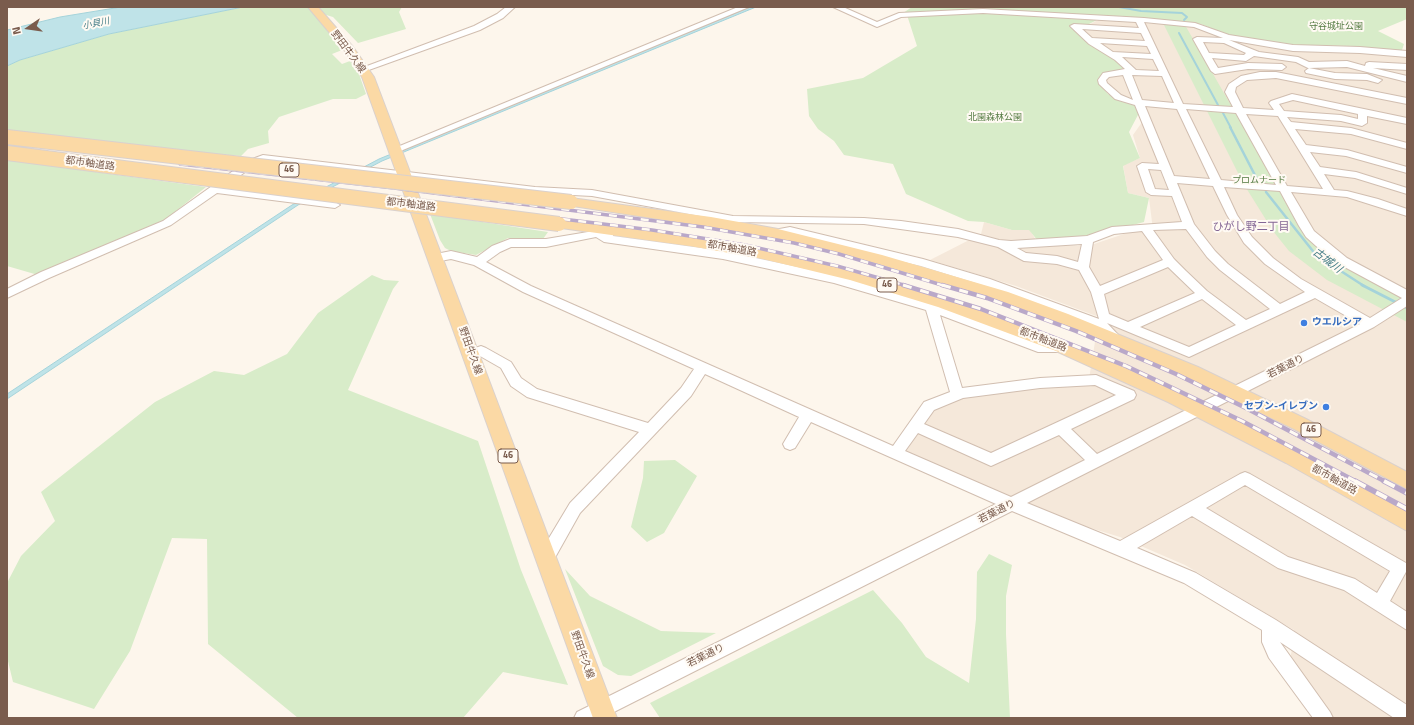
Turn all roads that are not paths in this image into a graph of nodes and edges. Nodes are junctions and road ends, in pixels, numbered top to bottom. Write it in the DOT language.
graph roads {
  1 [pos="511,7"];
  2 [pos="745,7"];
  3 [pos="838,7"];
  4 [pos="316,11"];
  5 [pos="1047,11"];
  6 [pos="1139,20"];
  7 [pos="1145,32"];
  8 [pos="1227,39"];
  9 [pos="1090,40"];
  10 [pos="1151,44"];
  11 [pos="1336,49"];
  12 [pos="1253,52"];
  13 [pos="1112,54"];
  14 [pos="1407,54"];
  15 [pos="1206,55"];
  16 [pos="1157,57"];
  17 [pos="1286,58"];
  18 [pos="1352,65"];
  19 [pos="1407,67"];
  20 [pos="363,69"];
  21 [pos="1129,72"];
  22 [pos="1165,74"];
  23 [pos="1309,74"];
  24 [pos="1407,79"];
  25 [pos="1407,87"];
  26 [pos="1315,101"];
  27 [pos="1407,101"];
  28 [pos="1139,103"];
  29 [pos="1180,106"];
  30 [pos="1240,111"];
  31 [pos="1363,112"];
  32 [pos="1281,114"];
  33 [pos="1407,121"];
  34 [pos="1288,125"];
  35 [pos="7,137"];
  36 [pos="1407,146"];
  37 [pos="1302,148"];
  38 [pos="395,150"];
  39 [pos="7,153"];
  40 [pos="1165,168"];
  41 [pos="1316,170"];
  42 [pos="1407,170"];
  43 [pos="405,175"];
  44 [pos="1170,179"];
  45 [pos="1216,182"];
  46 [pos="1283,188"];
  47 [pos="214,189"];
  48 [pos="1407,190"];
  49 [pos="1330,192"];
  50 [pos="1176,193"];
  51 [pos="336,205"];
  52 [pos="1407,213"];
  53 [pos="831,220"];
  54 [pos="564,224"];
  55 [pos="1189,225"];
  56 [pos="1146,228"];
  57 [pos="600,231"];
  58 [pos="773,234"];
  59 [pos="565,240"];
  60 [pos="1088,240"];
  61 [pos="840,242"];
  62 [pos="682,244"];
  63 [pos="999,244"];
  64 [pos="436,258"];
  65 [pos="478,262"];
  66 [pos="1170,262"];
  67 [pos="1084,267"];
  68 [pos="1097,292"];
  69 [pos="1314,293"];
  70 [pos="7,294"];
  71 [pos="1203,294"];
  72 [pos="1407,295"];
  73 [pos="1407,300"];
  74 [pos="932,308"];
  75 [pos="1279,309"];
  76 [pos="1370,324"];
  77 [pos="1245,325"];
  78 [pos="1128,327"];
  79 [pos="1116,340"];
  80 [pos="1062,347"];
  81 [pos="471,354"];
  82 [pos="703,367"];
  83 [pos="1234,392"];
  84 [pos="957,394"];
  85 [pos="1198,409"];
  86 [pos="808,414"];
  87 [pos="915,426"];
  88 [pos="1061,428"];
  89 [pos="649,429"];
  90 [pos="790,444"];
  91 [pos="896,453"];
  92 [pos="1095,462"];
  93 [pos="1407,480"];
  94 [pos="1012,504"];
  95 [pos="1192,508"];
  96 [pos="1407,522"];
  97 [pos="1121,549"];
  98 [pos="546,558"];
  99 [pos="1379,604"];
  100 [pos="1407,622"];
  101 [pos="1270,626"];
  102 [pos="596,715"];
  103 [pos="1407,716"];
  104 [pos="1324,718"];
  1 -- 20 [label="street"];
  2 -- 38 [label="street"];
  3 -- 5 [label="street"];
  4 -- 20 [label="main road, 野田牛久線 / 46"];
  5 -- 6 [label="street"];
  6 -- 7 [label="street"];
  6 -- 8 [label="street"];
  7 -- 9 [label="street"];
  7 -- 10 [label="street"];
  8 -- 11 [label="street"];
  8 -- 12 [label="street"];
  8 -- 15 [label="street"];
  9 -- 10 [label="street"];
  9 -- 13 [label="street"];
  10 -- 16 [label="street"];
  11 -- 14 [label="street"];
  11 -- 18 [label="street"];
  12 -- 15 [label="street"];
  12 -- 17 [label="street"];
  13 -- 16 [label="street"];
  13 -- 21 [label="street"];
  15 -- 17 [label="street"];
  16 -- 22 [label="street"];
  17 -- 23 [label="street"];
  18 -- 19 [label="street"];
  18 -- 23 [label="street"];
  18 -- 24 [label="street"];
  20 -- 38 [label="main road, 野田牛久線 / 46"];
  21 -- 22 [label="street"];
  21 -- 28 [label="street"];
  21 -- 28 [label="street"];
  22 -- 29 [label="street"];
  23 -- 25 [label="street"];
  23 -- 26 [label="street"];
  23 -- 27 [label="street"];
  23 -- 30 [label="street"];
  26 -- 31 [label="street"];
  26 -- 32 [label="street"];
  28 -- 29 [label="street"];
  28 -- 40 [label="street"];
  29 -- 30 [label="street"];
  29 -- 45 [label="street"];
  30 -- 32 [label="street"];
  30 -- 46 [label="street"];
  31 -- 32 [label="street"];
  31 -- 33 [label="street"];
  32 -- 34 [label="street"];
  34 -- 36 [label="street"];
  34 -- 37 [label="street"];
  35 -- 58 [label="main road, 都市軸道路 / 46, bridge"];
  37 -- 41 [label="street"];
  37 -- 42 [label="street"];
  38 -- 43 [label="main road, 野田牛久線 / 46"];
  39 -- 54 [label="main road, 都市軸道路 / 46, bridge"];
  40 -- 44 [label="street"];
  40 -- 50 [label="street"];
  41 -- 48 [label="street"];
  41 -- 49 [label="street"];
  43 -- 47 [label="street"];
  43 -- 53 [label="street"];
  43 -- 64 [label="main road, 野田牛久線 / 46"];
  44 -- 45 [label="street"];
  44 -- 50 [label="street"];
  45 -- 46 [label="street"];
  45 -- 69 [label="street"];
  46 -- 49 [label="street"];
  46 -- 72 [label="street"];
  47 -- 51 [label="street"];
  47 -- 70 [label="street"];
  49 -- 52 [label="street"];
  50 -- 55 [label="street"];
  53 -- 61 [label="street"];
  53 -- 63 [label="street"];
  54 -- 57 [label="main road, 都市軸道路 / 46"];
  54 -- 59 [label="street"];
  55 -- 56 [label="street"];
  55 -- 75 [label="street"];
  56 -- 60 [label="street"];
  56 -- 66 [label="street"];
  57 -- 59 [label="street"];
  57 -- 62 [label="main road, 都市軸道路 / 46"];
  57 -- 62 [label="street"];
  58 -- 61 [label="street"];
  58 -- 79 [label="main road, 都市軸道路 / 46"];
  59 -- 65 [label="street"];
  60 -- 63 [label="street"];
  60 -- 67 [label="street"];
  61 -- 79 [label="street"];
  62 -- 74 [label="street"];
  62 -- 80 [label="main road, 都市軸道路 / 46"];
  63 -- 67 [label="street"];
  64 -- 65 [label="street"];
  64 -- 81 [label="main road, 野田牛久線 / 46"];
  65 -- 82 [label="street"];
  66 -- 68 [label="street"];
  66 -- 71 [label="street"];
  67 -- 68 [label="street"];
  68 -- 78 [label="street"];
  69 -- 75 [label="street"];
  69 -- 76 [label="street"];
  71 -- 77 [label="street"];
  71 -- 78 [label="street"];
  73 -- 76 [label="street, 若葉通り"];
  74 -- 80 [label="street"];
  74 -- 84 [label="street"];
  75 -- 77 [label="street"];
  76 -- 83 [label="street, 若葉通り"];
  77 -- 78 [label="street"];
  79 -- 83 [label="main road, 都市軸道路 / 46"];
  80 -- 85 [label="main road, 都市軸道路 / 46"];
  81 -- 89 [label="street"];
  81 -- 98 [label="main road, 野田牛久線 / 46"];
  82 -- 86 [label="street"];
  82 -- 89 [label="street"];
  83 -- 85 [label="street, 若葉通り"];
  83 -- 93 [label="main road, 都市軸道路 / 46"];
  84 -- 87 [label="street"];
  84 -- 88 [label="street"];
  85 -- 92 [label="street, 若葉通り"];
  85 -- 96 [label="main road, 都市軸道路 / 46"];
  86 -- 90 [label="street"];
  86 -- 91 [label="street"];
  87 -- 88 [label="street"];
  87 -- 91 [label="street"];
  88 -- 92 [label="street"];
  89 -- 98 [label="street"];
  91 -- 94 [label="street"];
  92 -- 94 [label="street, 若葉通り"];
  94 -- 97 [label="street"];
  94 -- 102 [label="street, 若葉通り"];
  95 -- 97 [label="street"];
  95 -- 99 [label="street"];
  95 -- 99 [label="street"];
  97 -- 101 [label="street"];
  98 -- 102 [label="main road, 野田牛久線 / 46"];
  99 -- 100 [label="street"];
  101 -- 103 [label="street"];
  101 -- 104 [label="street"];
}
